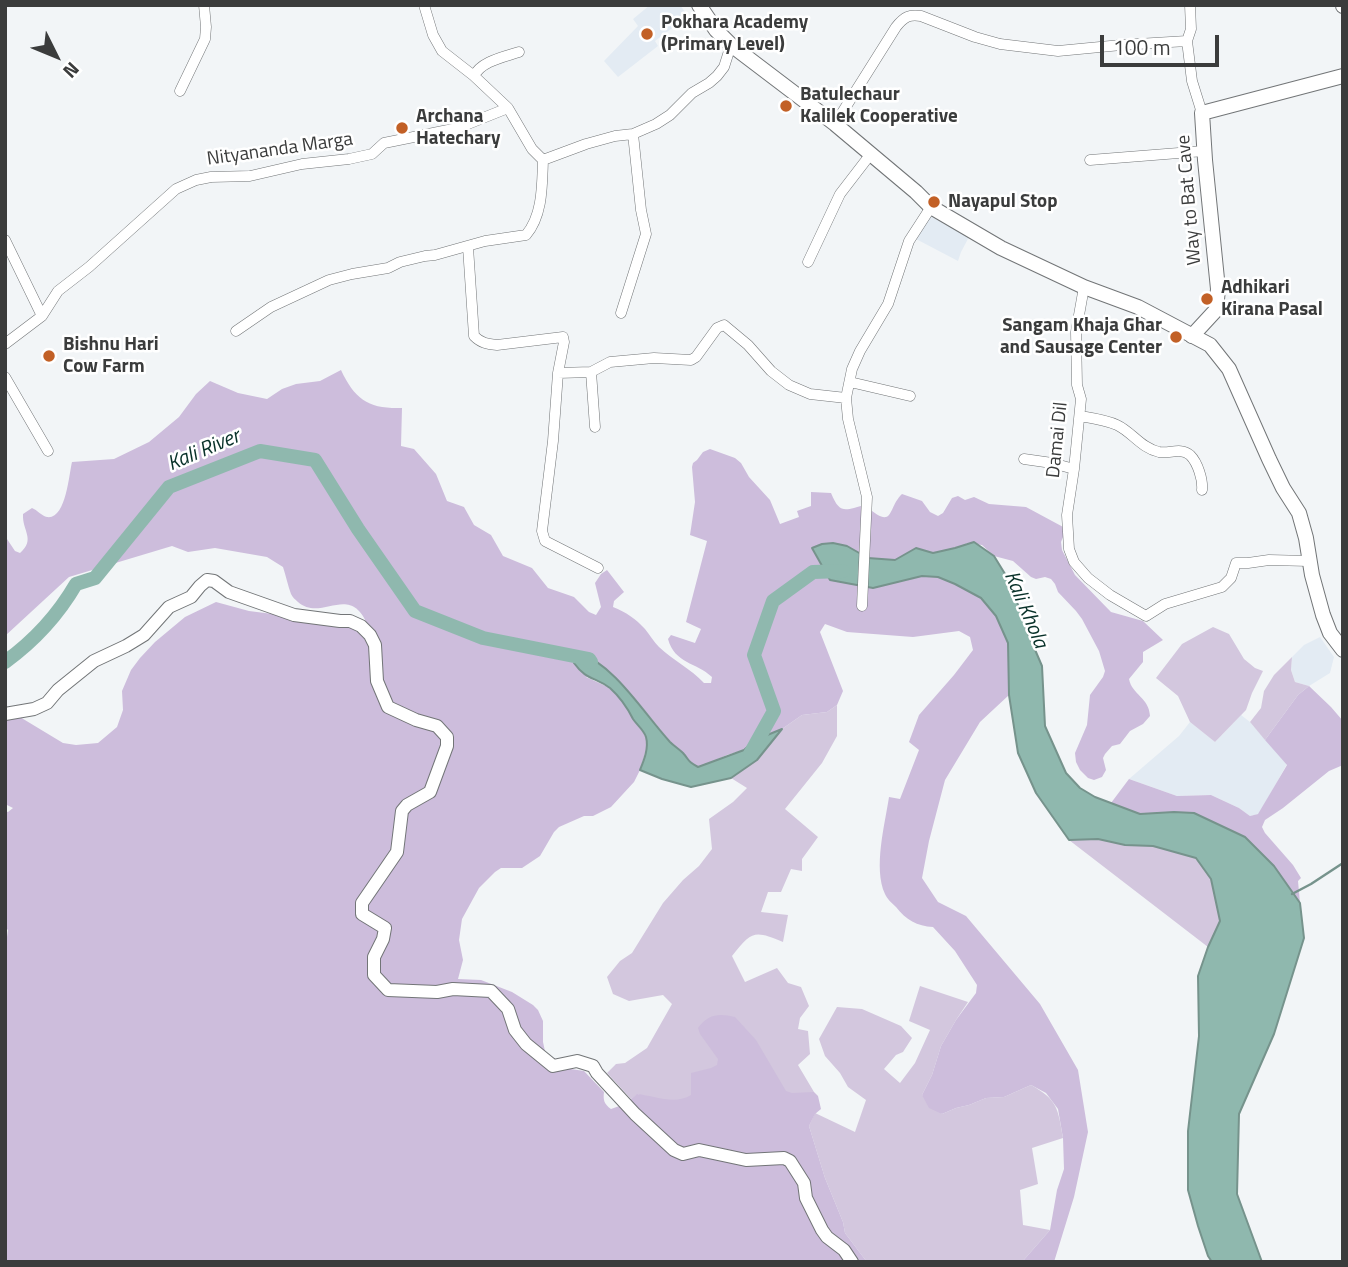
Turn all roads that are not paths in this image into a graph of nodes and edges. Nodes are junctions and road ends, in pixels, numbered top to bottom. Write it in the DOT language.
graph roads {
  1 [pos="204,5"];
  2 [pos="424,5"];
  3 [pos="699,5"];
  4 [pos="1190,5"];
  5 [pos="1187,41"];
  6 [pos="732,45"];
  7 [pos="519,52"];
  8 [pos="474,76"];
  9 [pos="1343,76"];
  10 [pos="180,91"];
  11 [pos="508,108"];
  12 [pos="1202,113"];
  13 [pos="835,124"];
  14 [pos="633,134"];
  15 [pos="1204,151"];
  16 [pos="870,155"];
  17 [pos="543,160"];
  18 [pos="1090,160"];
  19 [pos="931,208"];
  20 [pos="5,240"];
  21 [pos="468,247"];
  22 [pos="808,261"];
  23 [pos="1084,286"];
  24 [pos="1216,310"];
  25 [pos="621,313"];
  26 [pos="42,316"];
  27 [pos="236,331"];
  28 [pos="1192,336"];
  29 [pos="5,344"];
  30 [pos="1210,345"];
  31 [pos="591,372"];
  32 [pos="558,373"];
  33 [pos="5,377"];
  34 [pos="850,382"];
  35 [pos="910,396"];
  36 [pos="846,398"];
  37 [pos="1080,416"];
  38 [pos="595,427"];
  39 [pos="48,451"];
  40 [pos="1024,459"];
  41 [pos="1074,469"];
  42 [pos="1202,490"];
  43 [pos="1309,561"];
  44 [pos="598,568"];
  45 [pos="862,606"];
  46 [pos="1343,650"];
  47 [pos="5,714"];
  48 [pos="852,1262"];
  1 -- 10 [label="street"];
  2 -- 8 [label="street"];
  3 -- 6 [label="main road"];
  4 -- 5 [label="street"];
  5 -- 12 [label="street"];
  5 -- 13 [label="street"];
  6 -- 13 [label="main road"];
  6 -- 14 [label="street"];
  7 -- 8 [label="street"];
  8 -- 11 [label="street"];
  9 -- 12 [label="main road, Way to Bat Cave"];
  11 -- 17 [label="street"];
  11 -- 26 [label="street, Nityananda Marga"];
  12 -- 15 [label="main road, Way to Bat Cave"];
  13 -- 16 [label="main road"];
  14 -- 17 [label="street"];
  14 -- 25 [label="street"];
  15 -- 18 [label="street"];
  15 -- 24 [label="main road, Way to Bat Cave"];
  16 -- 19 [label="main road"];
  16 -- 22 [label="street"];
  17 -- 21 [label="street"];
  19 -- 23 [label="main road"];
  19 -- 34 [label="street"];
  20 -- 26 [label="street"];
  21 -- 27 [label="street"];
  21 -- 32 [label="street"];
  23 -- 28 [label="main road"];
  23 -- 37 [label="street, Damai Dil"];
  24 -- 28 [label="main road"];
  24 -- 30 [label="main road, Way to Bat Cave"];
  26 -- 29 [label="street, Nityananda Marga"];
  28 -- 30 [label="main road"];
  30 -- 43 [label="main road"];
  31 -- 32 [label="street"];
  31 -- 36 [label="street"];
  31 -- 38 [label="street"];
  32 -- 44 [label="street"];
  33 -- 39 [label="street"];
  34 -- 35 [label="street"];
  34 -- 36 [label="street"];
  36 -- 45 [label="street"];
  37 -- 41 [label="street, Damai Dil"];
  37 -- 42 [label="street"];
  40 -- 41 [label="street"];
  41 -- 43 [label="street, Damai Dil"];
  43 -- 46 [label="main road"];
  47 -- 48 [label="street"];
}
